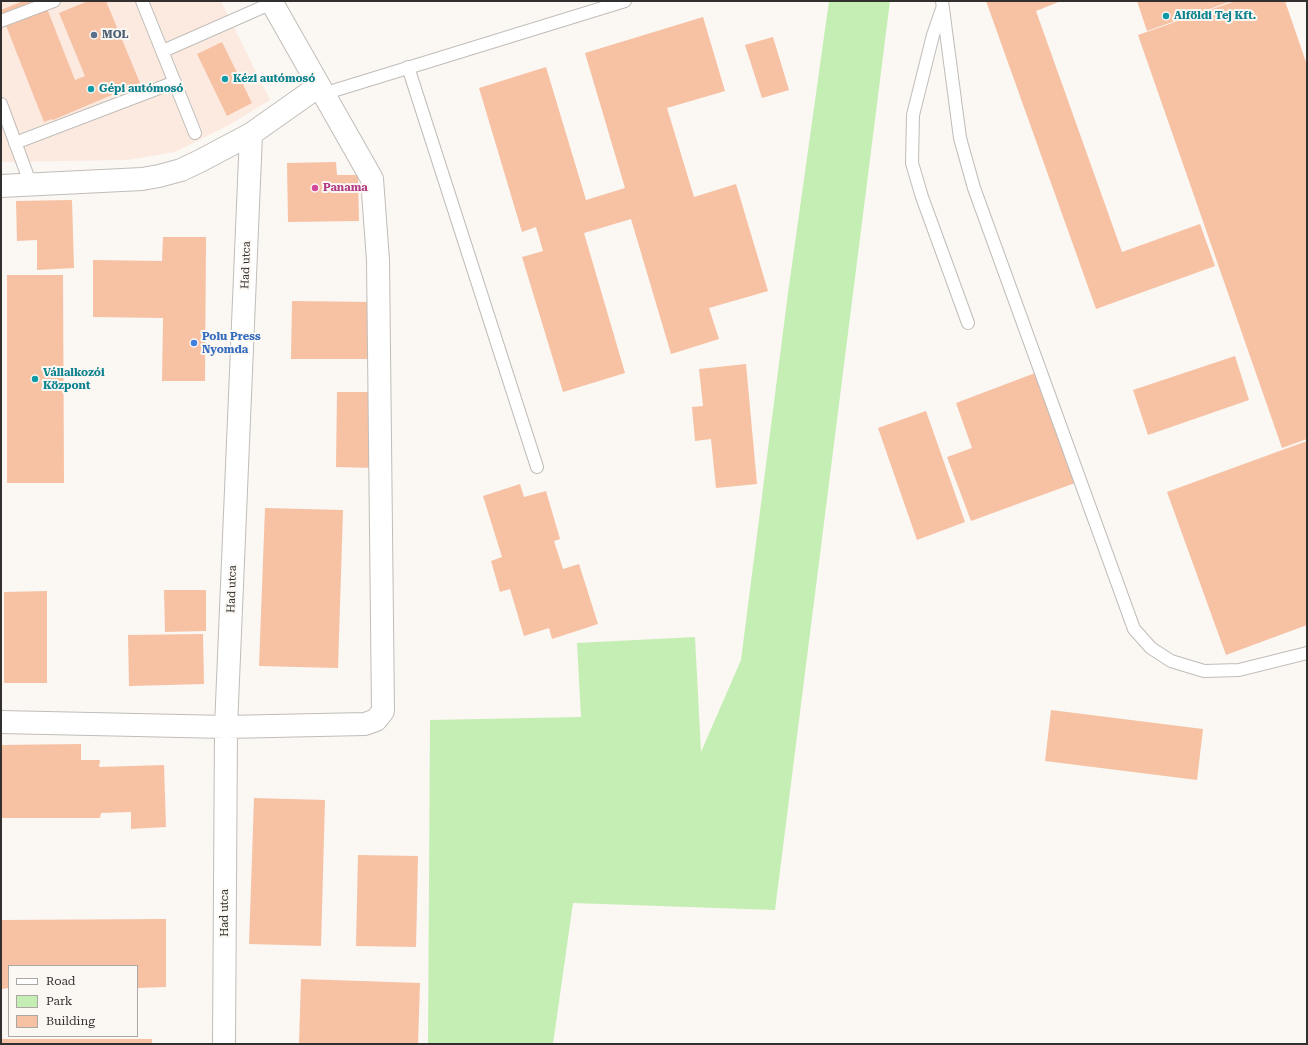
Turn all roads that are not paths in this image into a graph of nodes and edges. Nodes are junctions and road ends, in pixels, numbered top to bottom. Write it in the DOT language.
graph roads {
  1 [pos="54,1"];
  2 [pos="142,1"];
  3 [pos="624,1"];
  4 [pos="271,2"];
  5 [pos="943,3"];
  6 [pos="1,21"];
  7 [pos="163,51"];
  8 [pos="408,67"];
  9 [pos="175,82"];
  10 [pos="321,90"];
  11 [pos="1,104"];
  12 [pos="195,133"];
  13 [pos="251,134"];
  14 [pos="15,143"];
  15 [pos="31,185"];
  16 [pos="1,186"];
  17 [pos="968,323"];
  18 [pos="537,467"];
  19 [pos="1307,653"];
  20 [pos="1,722"];
  21 [pos="226,727"];
  22 [pos="224,1044"];
  1 -- 6 [label="lane"];
  2 -- 7 [label="lane"];
  3 -- 8 [label="lane"];
  4 -- 7 [label="lane"];
  4 -- 10 [label="street"];
  5 -- 17 [label="lane"];
  5 -- 19 [label="lane"];
  7 -- 9 [label="lane"];
  8 -- 10 [label="lane"];
  8 -- 18 [label="lane"];
  9 -- 12 [label="lane"];
  9 -- 14 [label="lane"];
  10 -- 13 [label="street"];
  10 -- 21 [label="street"];
  11 -- 14 [label="lane"];
  13 -- 15 [label="street"];
  13 -- 21 [label="street, Had utca"];
  14 -- 15 [label="lane"];
  15 -- 16 [label="street"];
  20 -- 21 [label="street"];
  21 -- 22 [label="street, Had utca"];
}
